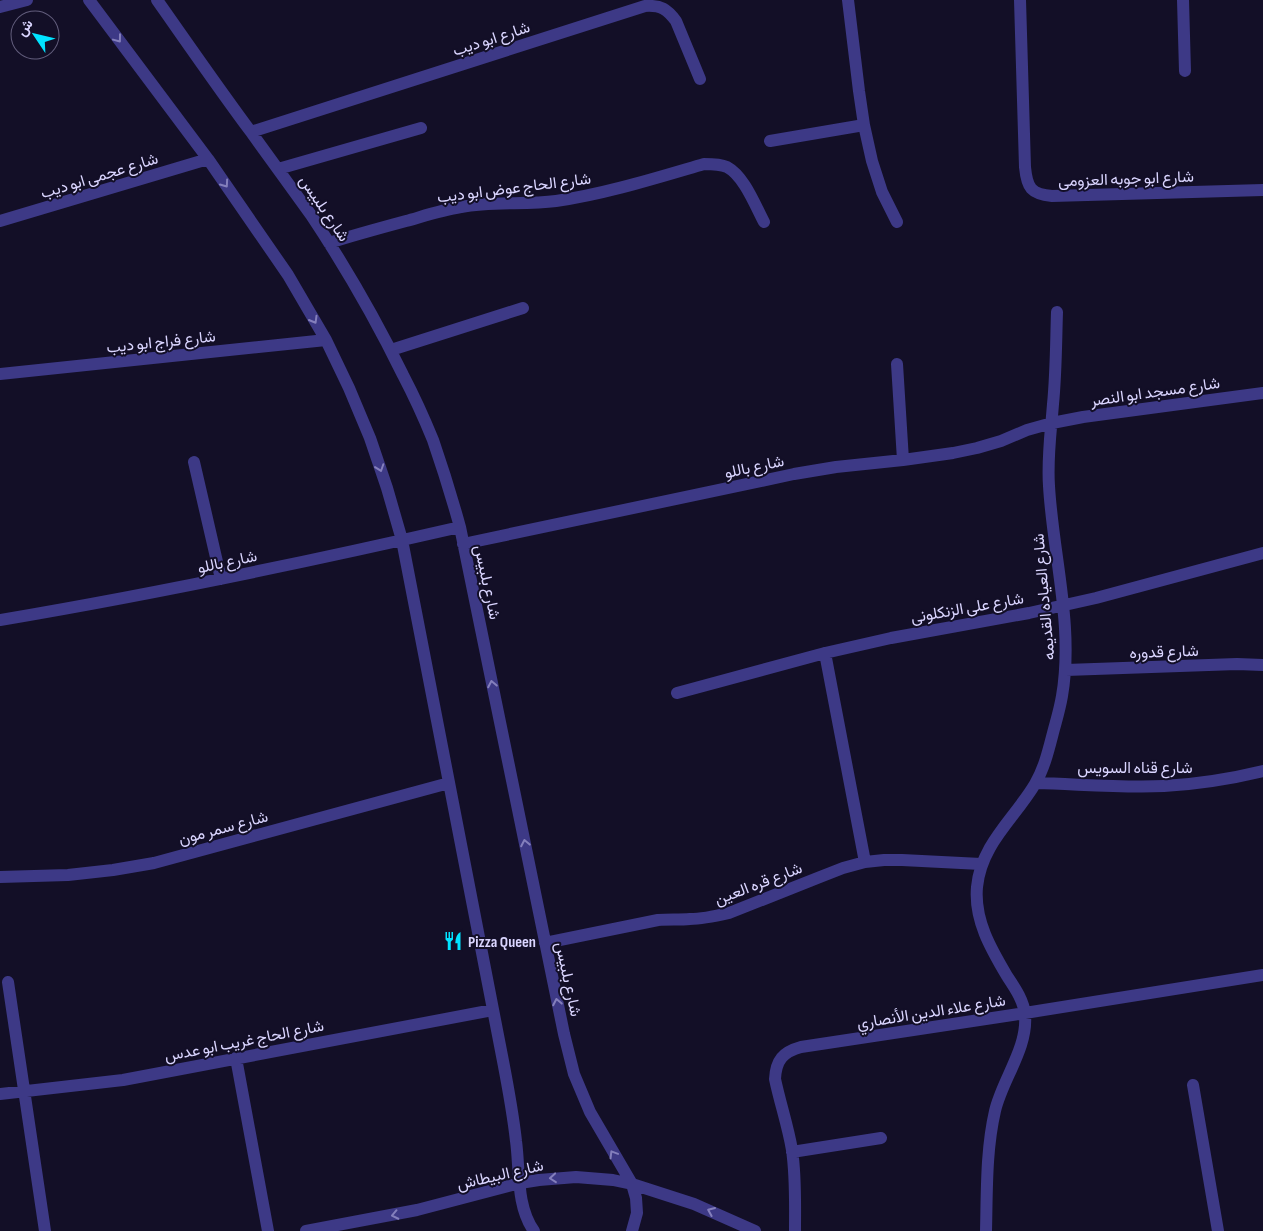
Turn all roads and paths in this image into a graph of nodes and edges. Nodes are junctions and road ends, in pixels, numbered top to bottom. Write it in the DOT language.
graph roads {
  1 [pos="27,0"];
  2 [pos="89,0"];
  3 [pos="156,0"];
  4 [pos="848,0"];
  5 [pos="1020,0"];
  6 [pos="1183,0"];
  7 [pos="0,7"];
  8 [pos="1185,71"];
  9 [pos="700,79"];
  10 [pos="864,125"];
  11 [pos="421,128"];
  12 [pos="251,132"];
  13 [pos="770,141"];
  14 [pos="208,159"];
  15 [pos="278,168"];
  16 [pos="1263,190"];
  17 [pos="0,221"];
  18 [pos="764,222"];
  19 [pos="897,222"];
  20 [pos="329,243"];
  21 [pos="523,308"];
  22 [pos="1058,312"];
  23 [pos="326,340"];
  24 [pos="391,350"];
  25 [pos="897,364"];
  26 [pos="0,374"];
  27 [pos="1263,393"];
  28 [pos="1052,423"];
  29 [pos="903,460"];
  30 [pos="194,462"];
  31 [pos="460,527"];
  32 [pos="402,540"];
  33 [pos="463,544"];
  34 [pos="1263,553"];
  35 [pos="221,579"];
  36 [pos="1063,605"];
  37 [pos="0,620"];
  38 [pos="825,652"];
  39 [pos="1263,665"];
  40 [pos="1066,670"];
  41 [pos="677,692"];
  42 [pos="1263,771"];
  43 [pos="449,783"];
  44 [pos="1036,783"];
  45 [pos="865,862"];
  46 [pos="982,864"];
  47 [pos="0,877"];
  48 [pos="545,943"];
  49 [pos="1263,975"];
  50 [pos="8,982"];
  51 [pos="493,1010"];
  52 [pos="1025,1013"];
  53 [pos="236,1058"];
  54 [pos="1193,1085"];
  55 [pos="24,1091"];
  56 [pos="0,1094"];
  57 [pos="881,1138"];
  58 [pos="792,1152"];
  59 [pos="520,1183"];
  60 [pos="632,1184"];
  61 [pos="45,1231"];
  62 [pos="268,1231"];
  63 [pos="306,1231"];
  64 [pos="534,1231"];
  65 [pos="632,1231"];
  66 [pos="755,1231"];
  67 [pos="795,1231"];
  68 [pos="986,1231"];
  69 [pos="1218,1231"];
  1 -- 7 [label="street"];
  2 -- 14 [label="street, one-way"];
  3 -- 12 [label="street, شارع بلبيس"];
  4 -- 10 [label="street"];
  5 -- 16 [label="street, شارع ابو جوبه العزومى"];
  6 -- 8 [label="street"];
  9 -- 12 [label="street, شارع ابو ديب"];
  10 -- 13 [label="street"];
  10 -- 19 [label="street"];
  11 -- 15 [label="street"];
  12 -- 15 [label="street, شارع بلبيس"];
  14 -- 17 [label="street, شارع عجمى ابو ديب"];
  14 -- 23 [label="street, one-way"];
  15 -- 20 [label="street, شارع بلبيس"];
  18 -- 20 [label="street, شارع الحاج عوض ابو ديب"];
  20 -- 24 [label="street, شارع بلبيس"];
  21 -- 24 [label="street"];
  22 -- 28 [label="street, شارع العياده القديمه"];
  23 -- 26 [label="street, شارع فراج ابو ديب"];
  23 -- 32 [label="street, one-way"];
  24 -- 31 [label="street, شارع بلبيس"];
  25 -- 29 [label="street"];
  27 -- 28 [label="street, شارع مسجد ابو النصر"];
  28 -- 29 [label="street, شارع باللو"];
  28 -- 36 [label="street, شارع العياده القديمه"];
  29 -- 33 [label="street, شارع باللو"];
  30 -- 35 [label="street"];
  31 -- 32 [label="street, شارع باللو"];
  31 -- 33 [label="street, شارع بلبيس"];
  32 -- 35 [label="street, شارع باللو"];
  32 -- 43 [label="street"];
  48 -- 33 [label="street, شارع بلبيس, one-way"];
  34 -- 36 [label="street, شارع على الزنكلونى"];
  35 -- 37 [label="street, شارع باللو"];
  36 -- 38 [label="street, شارع على الزنكلونى"];
  36 -- 40 [label="street, شارع العياده القديمه"];
  38 -- 41 [label="street, شارع على الزنكلونى"];
  38 -- 45 [label="street"];
  39 -- 40 [label="street, شارع قدوره"];
  40 -- 44 [label="street, شارع العياده القديمه"];
  42 -- 44 [label="street, شارع قناه السويس"];
  43 -- 47 [label="street, شارع سمر مون"];
  43 -- 51 [label="street"];
  44 -- 46 [label="street, شارع العياده القديمه"];
  45 -- 46 [label="street, شارع قره العين"];
  45 -- 48 [label="street, شارع قره العين"];
  46 -- 52 [label="street, شارع العياده القديمه"];
  60 -- 48 [label="street, شارع بلبيس, one-way"];
  49 -- 52 [label="street, شارع علاء الدين الأنصاري"];
  50 -- 55 [label="street"];
  51 -- 53 [label="street, شارع الحاج غريب ابو عدس"];
  51 -- 59 [label="street"];
  52 -- 58 [label="street, شارع علاء الدين الأنصاري"];
  52 -- 68 [label="street, شارع العياده القديمه"];
  53 -- 55 [label="street, شارع الحاج غريب ابو عدس"];
  53 -- 62 [label="street"];
  54 -- 69 [label="street"];
  55 -- 56 [label="street, شارع الحاج غريب ابو عدس"];
  55 -- 61 [label="street"];
  57 -- 58 [label="street"];
  58 -- 67 [label="street, شارع علاء الدين الأنصاري"];
  60 -- 59 [label="street, شارع البيطاش, one-way"];
  59 -- 63 [label="street, شارع البيطاش, one-way"];
  59 -- 64 [label="street"];
  60 -- 65 [label="street, شارع بلبيس"];
  66 -- 60 [label="street, شارع البيطاش, one-way"];
}
